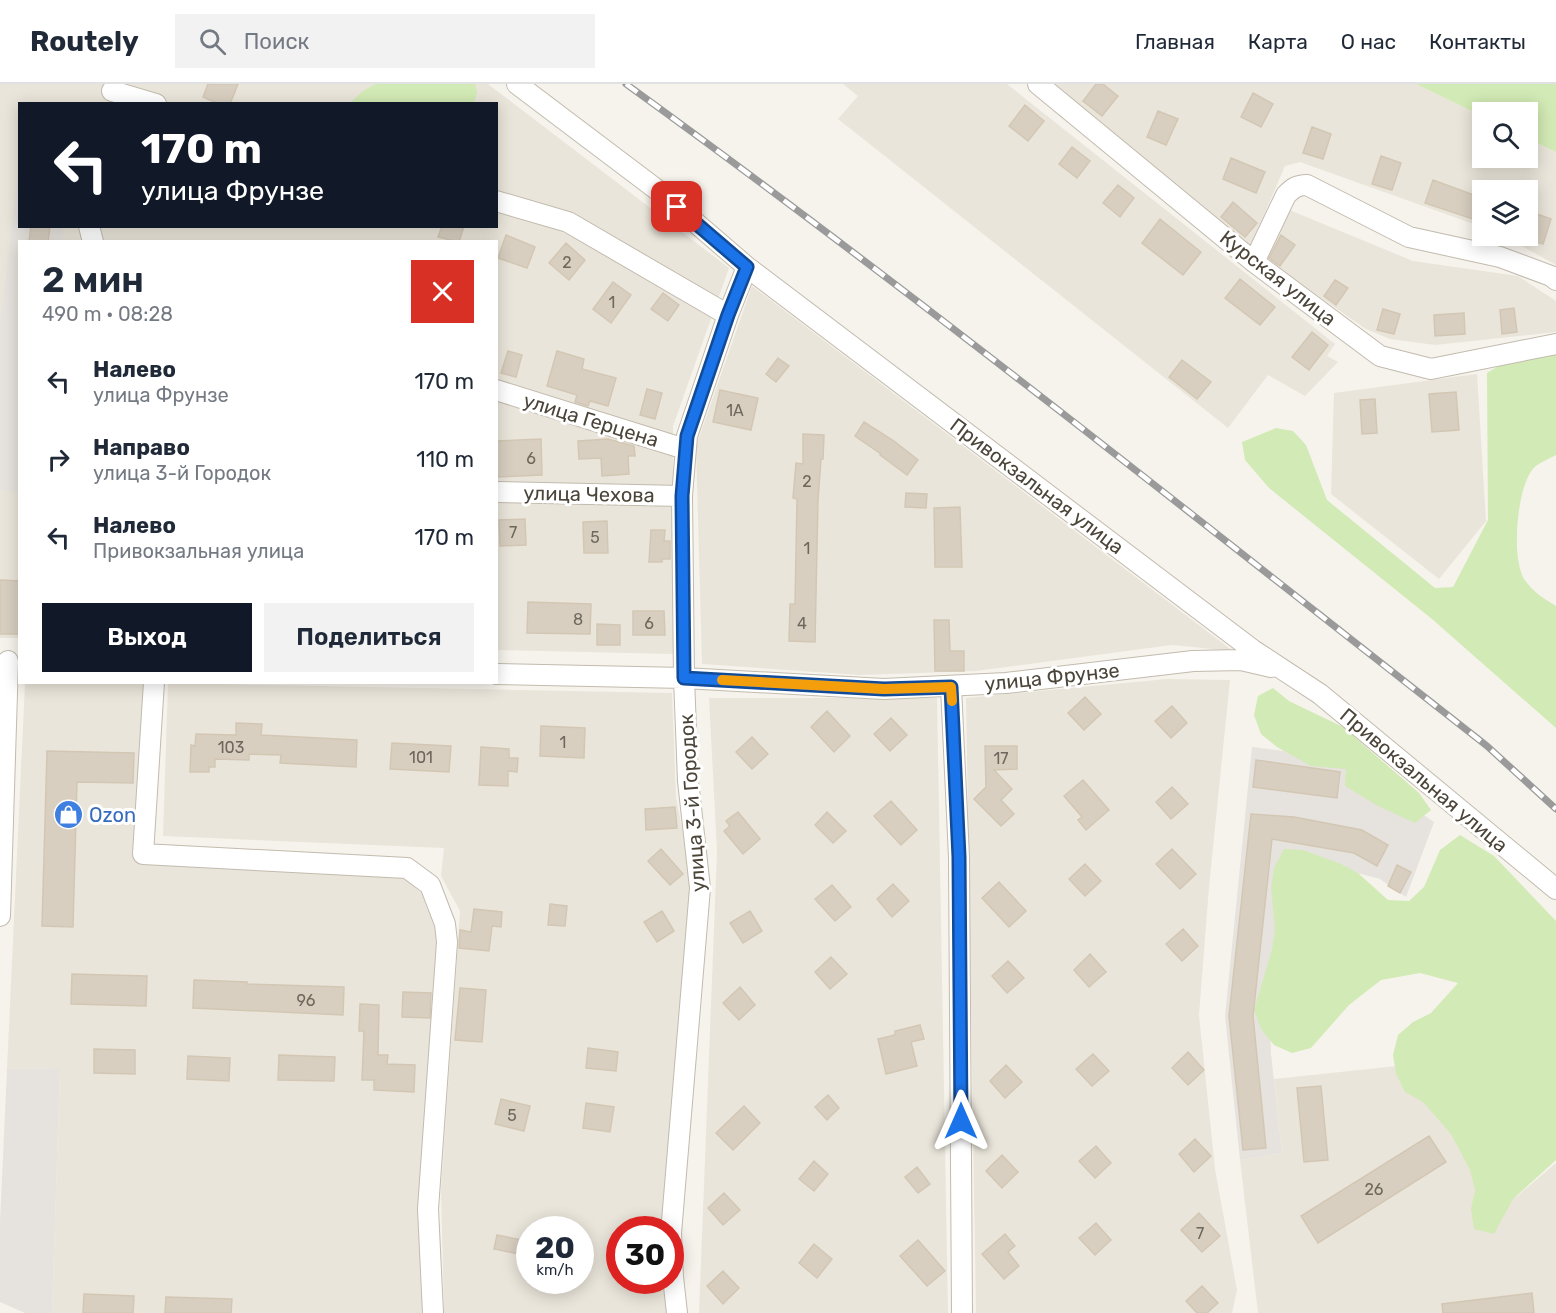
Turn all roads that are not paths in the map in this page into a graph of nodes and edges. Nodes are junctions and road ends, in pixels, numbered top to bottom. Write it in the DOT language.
graph roads {
  1 [pos="517,84"];
  2 [pos="1038,84"];
  3 [pos="111,93"];
  4 [pos="148,102"];
  5 [pos="498,202"];
  6 [pos="1254,262"];
  7 [pos="747,267"];
  8 [pos="1556,280"];
  9 [pos="728,315"];
  10 [pos="1556,344"];
  11 [pos="498,391"];
  12 [pos="685,449"];
  13 [pos="498,492"];
  14 [pos="682,496"];
  15 [pos="1253,657"];
  16 [pos="9,661"];
  17 [pos="498,674"];
  18 [pos="684,678"];
  19 [pos="154,684"];
  20 [pos="951,687"];
  21 [pos="1556,889"];
  22 [pos="0,916"];
  23 [pos="433,1313"];
  24 [pos="677,1313"];
  25 [pos="962,1313"];
  1 -- 7 [label="street, Привокзальная улица"];
  2 -- 6 [label="street, Курская улица"];
  3 -- 4 [label="street"];
  5 -- 9 [label="street"];
  6 -- 8 [label="street"];
  6 -- 10 [label="street, Курская улица"];
  7 -- 9 [label="street, улица 3-й Городок"];
  7 -- 15 [label="street, Привокзальная улица"];
  9 -- 12 [label="street, улица 3-й Городок"];
  11 -- 12 [label="street, улица Герцена"];
  12 -- 14 [label="street, улица 3-й Городок"];
  13 -- 14 [label="street, улица Чехова"];
  14 -- 18 [label="street, улица 3-й Городок"];
  15 -- 20 [label="street, улица Фрунзе"];
  15 -- 21 [label="street, Привокзальная улица"];
  16 -- 22 [label="street"];
  17 -- 18 [label="street, улица Фрунзе"];
  18 -- 20 [label="street, улица Фрунзе"];
  18 -- 24 [label="street, улица 3-й Городок"];
  19 -- 23 [label="street"];
  20 -- 25 [label="street"];
}
